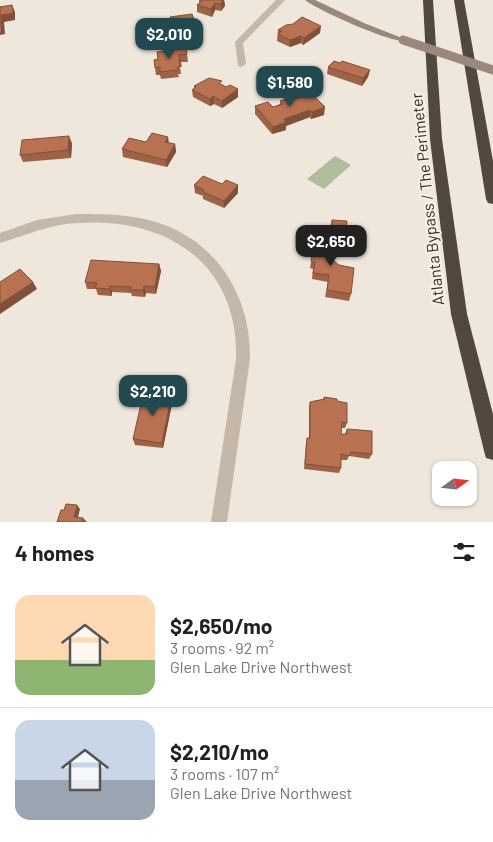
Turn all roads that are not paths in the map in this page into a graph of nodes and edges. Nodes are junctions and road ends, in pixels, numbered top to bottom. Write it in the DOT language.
graph roads {
  1 [pos="280,0"];
  2 [pos="308,0"];
  3 [pos="424,0"];
  4 [pos="428,0"];
  5 [pos="459,0"];
  6 [pos="430,19"];
  7 [pos="241,64"];
  8 [pos="493,70"];
  9 [pos="493,198"];
  10 [pos="0,238"];
  11 [pos="493,451"];
  12 [pos="219,522"];
  1 -- 7 [label="street"];
  2 -- 8 [label="street, bridge"];
  3 -- 6 [label="highway"];
  4 -- 6 [label="highway, Atlanta Bypass / The Perimeter"];
  5 -- 9 [label="highway"];
  6 -- 11 [label="highway, Atlanta Bypass / The Perimeter"];
  10 -- 12 [label="street"];
}
